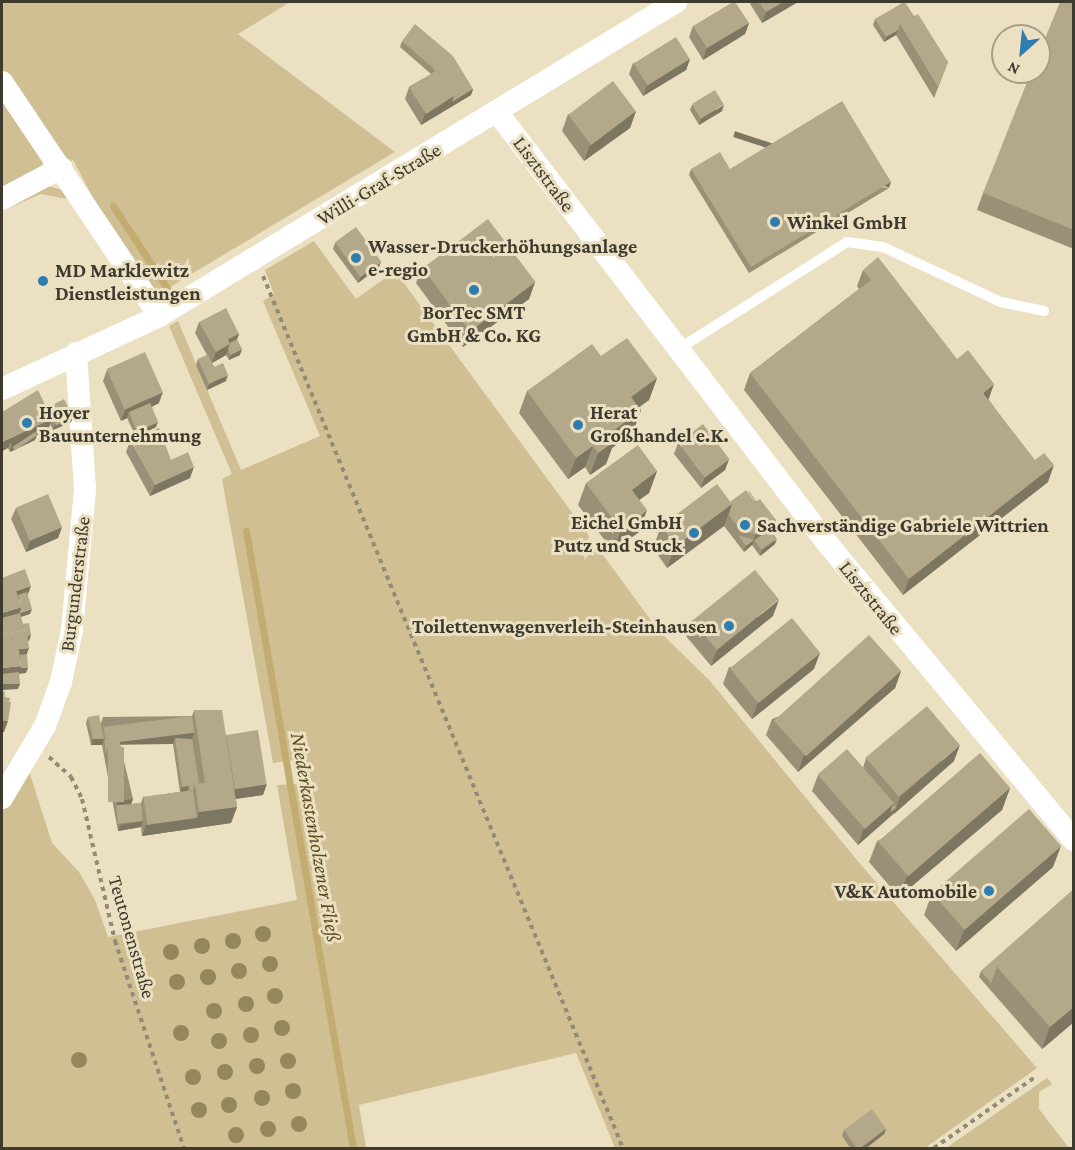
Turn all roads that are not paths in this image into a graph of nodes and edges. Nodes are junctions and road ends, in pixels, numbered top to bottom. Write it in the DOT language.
graph roads {
  1 [pos="676,2"];
  2 [pos="2,82"];
  3 [pos="497,112"];
  4 [pos="61,168"];
  5 [pos="2,199"];
  6 [pos="1044,311"];
  7 [pos="159,316"];
  8 [pos="677,351"];
  9 [pos="76,353"];
  10 [pos="2,389"];
  11 [pos="6,784"];
  12 [pos="1074,840"];
  1 -- 3 [label="street, Willi-Graf-Straße"];
  2 -- 4 [label="street"];
  3 -- 7 [label="street, Willi-Graf-Straße"];
  3 -- 8 [label="street, Lisztstraße"];
  4 -- 5 [label="street"];
  4 -- 7 [label="street"];
  6 -- 8 [label="lane"];
  7 -- 9 [label="street, Willi-Graf-Straße"];
  8 -- 12 [label="street, Lisztstraße"];
  9 -- 10 [label="street, Willi-Graf-Straße"];
  9 -- 11 [label="street, Burgunderstraße"];
}
